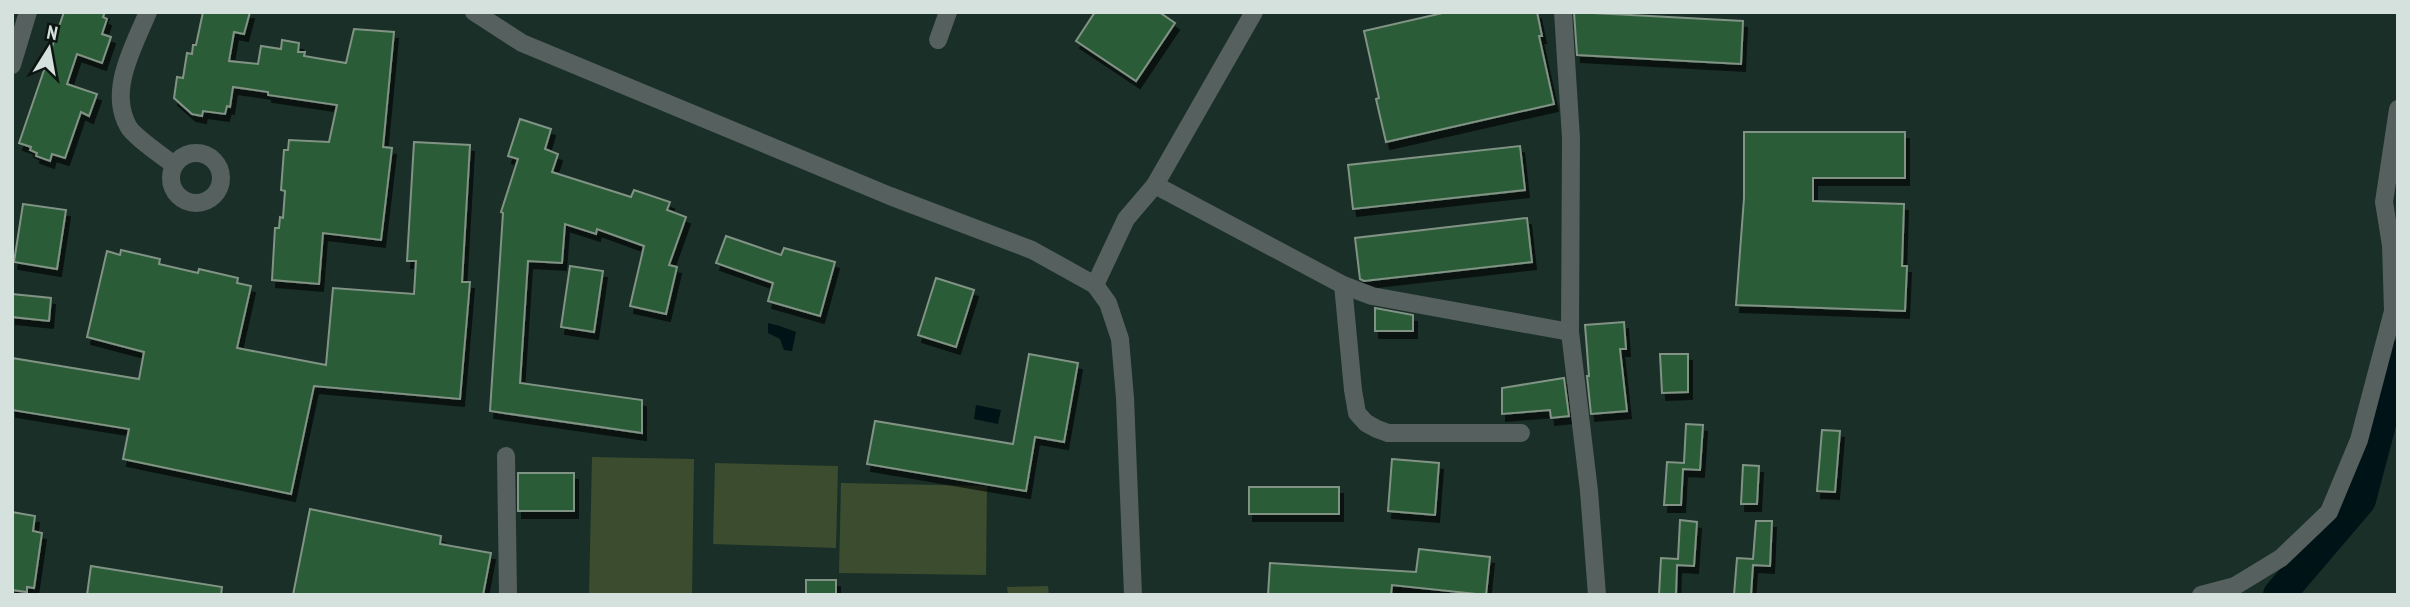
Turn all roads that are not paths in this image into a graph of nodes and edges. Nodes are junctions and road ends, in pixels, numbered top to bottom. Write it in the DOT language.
graph roads {
  1 [pos="28,12"];
  2 [pos="148,12"];
  3 [pos="475,12"];
  4 [pos="948,12"];
  5 [pos="1254,12"];
  6 [pos="1563,12"];
  7 [pos="938,40"];
  8 [pos="12,65"];
  9 [pos="2398,109"];
  10 [pos="174,165"];
  11 [pos="1155,185"];
  12 [pos="1095,285"];
  13 [pos="1343,285"];
  14 [pos="1570,332"];
  15 [pos="1521,433"];
  16 [pos="506,456"];
  17 [pos="508,595"];
  18 [pos="1133,595"];
  19 [pos="1597,595"];
  20 [pos="2201,595"];
  1 -- 8 [label="street"];
  2 -- 10 [label="street"];
  3 -- 12 [label="street"];
  4 -- 7 [label="street"];
  5 -- 11 [label="street"];
  6 -- 14 [label="street"];
  9 -- 20 [label="street"];
  11 -- 12 [label="street"];
  11 -- 13 [label="street"];
  12 -- 18 [label="street"];
  13 -- 14 [label="street"];
  13 -- 15 [label="street"];
  14 -- 19 [label="street"];
  16 -- 17 [label="street"];
}
